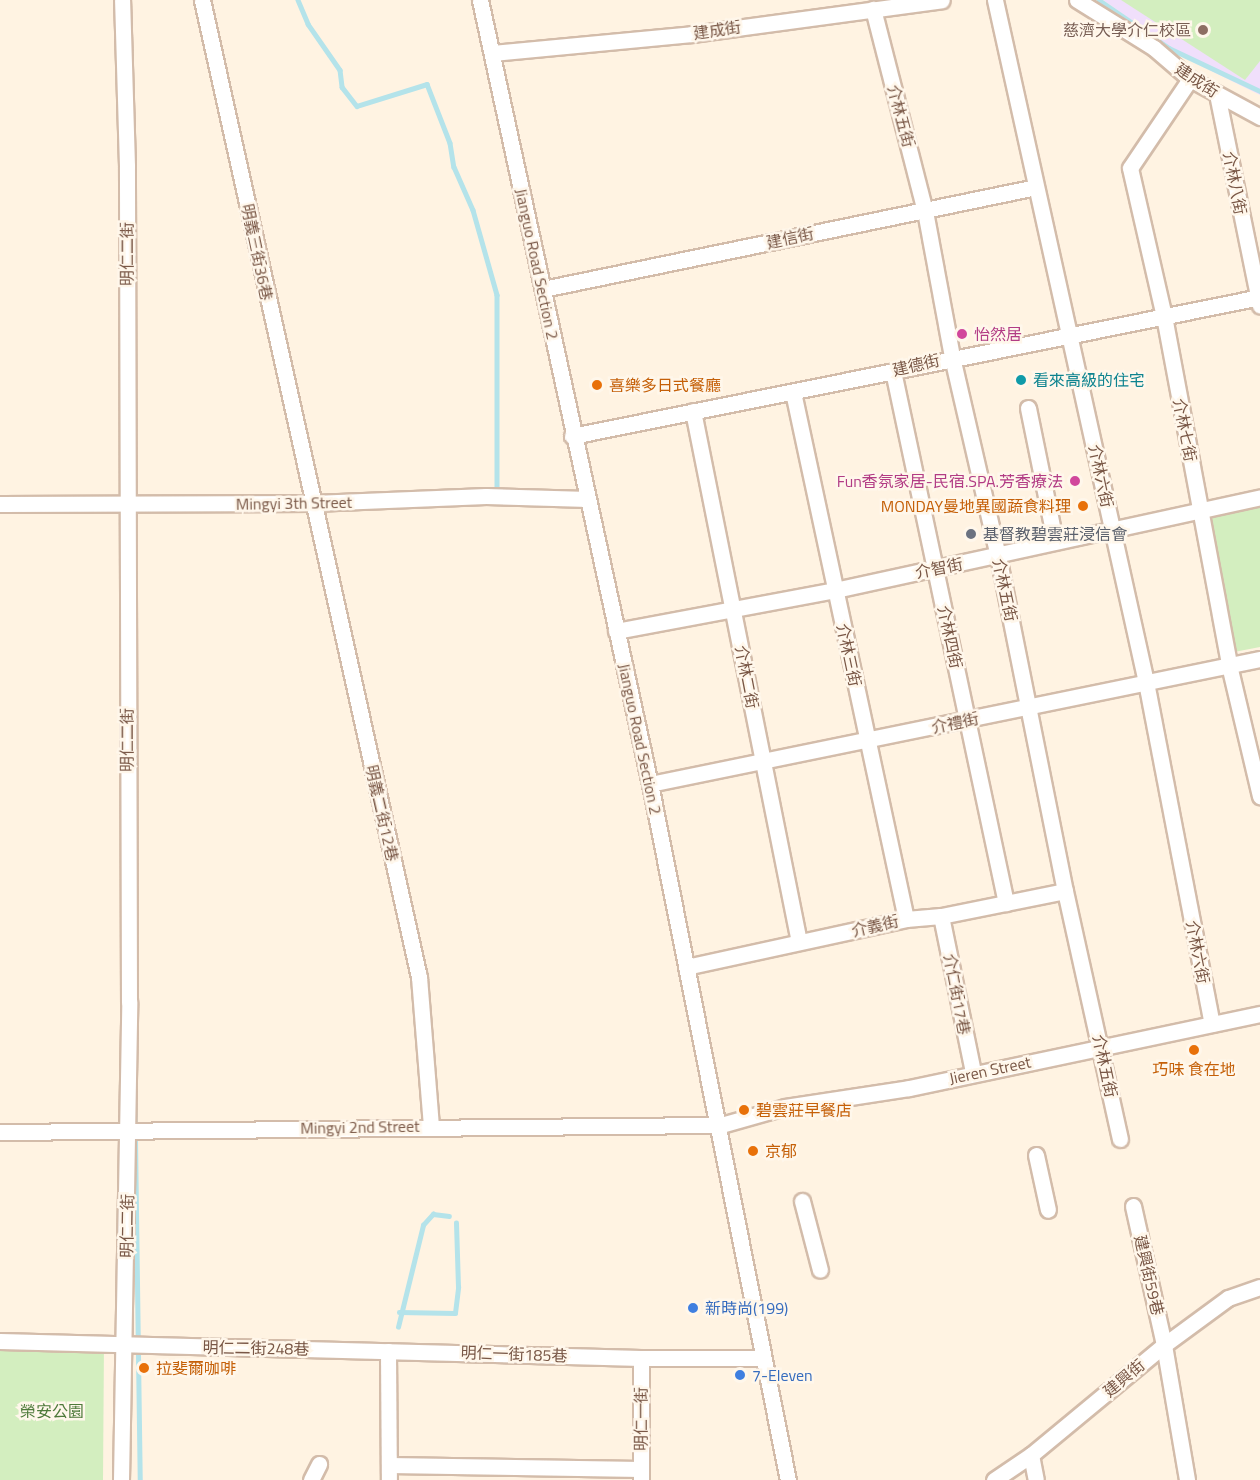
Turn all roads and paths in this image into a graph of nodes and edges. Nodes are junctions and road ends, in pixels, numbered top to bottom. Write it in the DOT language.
graph roads {
  1 [pos="122,0"];
  2 [pos="202,0"];
  3 [pos="480,0"];
  4 [pos="942,0"];
  5 [pos="995,0"];
  6 [pos="1077,0"];
  7 [pos="873,9"];
  8 [pos="492,53"];
  9 [pos="1190,79"];
  10 [pos="1217,94"];
  11 [pos="1260,117"];
  12 [pos="1036,187"];
  13 [pos="925,211"];
  14 [pos="543,290"];
  15 [pos="1259,300"];
  16 [pos="1164,316"];
  17 [pos="1071,333"];
  18 [pos="952,357"];
  19 [pos="893,371"];
  20 [pos="793,392"];
  21 [pos="1028,408"];
  22 [pos="693,411"];
  23 [pos="572,435"];
  24 [pos="1260,497"];
  25 [pos="588,499"];
  26 [pos="313,503"];
  27 [pos="0,504"];
  28 [pos="126,504"];
  29 [pos="1200,510"];
  30 [pos="1113,531"];
  31 [pos="1055,541"];
  32 [pos="998,556"];
  33 [pos="935,568"];
  34 [pos="835,590"];
  35 [pos="733,611"];
  36 [pos="616,631"];
  37 [pos="1260,659"];
  38 [pos="1229,665"];
  39 [pos="1146,682"];
  40 [pos="1029,708"];
  41 [pos="967,720"];
  42 [pos="868,741"];
  43 [pos="764,762"];
  44 [pos="650,784"];
  45 [pos="1260,796"];
  46 [pos="1065,891"];
  47 [pos="1006,903"];
  48 [pos="941,916"];
  49 [pos="906,919"];
  50 [pos="799,942"];
  51 [pos="686,967"];
  52 [pos="1260,1014"];
  53 [pos="1212,1024"];
  54 [pos="1101,1048"];
  55 [pos="973,1072"];
  56 [pos="721,1125"];
  57 [pos="431,1126"];
  58 [pos="128,1129"];
  59 [pos="0,1132"];
  60 [pos="1120,1139"];
  61 [pos="1036,1155"];
  62 [pos="802,1201"];
  63 [pos="1133,1206"];
  64 [pos="1048,1210"];
  65 [pos="820,1270"];
  66 [pos="1260,1287"];
  67 [pos="0,1341"];
  68 [pos="125,1345"];
  69 [pos="1164,1345"];
  70 [pos="388,1351"];
  71 [pos="641,1358"];
  72 [pos="761,1358"];
  73 [pos="1031,1455"];
  74 [pos="319,1464"];
  75 [pos="389,1473"];
  76 [pos="641,1474"];
  77 [pos="121,1480"];
  78 [pos="311,1480"];
  79 [pos="788,1480"];
  80 [pos="994,1480"];
  81 [pos="1036,1480"];
  82 [pos="1187,1480"];
  1 -- 28 [label="street, 明仁二街"];
  2 -- 26 [label="street, 明義三街36巷"];
  3 -- 8 [label="street, Jianguo Road Section 2"];
  4 -- 7 [label="street, 建成街"];
  5 -- 12 [label="street, 介林六街"];
  6 -- 9 [label="street, 建成街"];
  7 -- 8 [label="street, 建成街"];
  7 -- 13 [label="street, 介林五街"];
  8 -- 14 [label="street, Jianguo Road Section 2"];
  9 -- 10 [label="street, 建成街"];
  9 -- 16 [label="street, 介林七街"];
  10 -- 11 [label="street, 建成街"];
  10 -- 15 [label="street, 介林八街"];
  12 -- 13 [label="street, 建信街"];
  12 -- 17 [label="street, 介林六街"];
  13 -- 14 [label="street, 建信街"];
  13 -- 18 [label="street, 介林五街"];
  14 -- 23 [label="street, Jianguo Road Section 2"];
  15 -- 16 [label="street, 建德街"];
  16 -- 17 [label="street, 建德街"];
  16 -- 29 [label="street, 介林七街"];
  17 -- 18 [label="street, 建德街"];
  17 -- 30 [label="street, 介林六街"];
  18 -- 19 [label="street, 建德街"];
  18 -- 32 [label="street, 介林五街"];
  19 -- 20 [label="street, 建德街"];
  19 -- 33 [label="street, 介林四街"];
  20 -- 22 [label="street, 建德街"];
  20 -- 34 [label="street, 介林三街"];
  21 -- 31 [label="street"];
  22 -- 23 [label="street, 建德街"];
  22 -- 35 [label="street, 介林二街"];
  23 -- 25 [label="street, Jianguo Road Section 2"];
  24 -- 29 [label="street, 介智街"];
  25 -- 26 [label="street, Mingyi 3th Street"];
  25 -- 36 [label="street, Jianguo Road Section 2"];
  26 -- 28 [label="street, Mingyi 3th Street"];
  26 -- 57 [label="street, 明義二街12巷"];
  27 -- 28 [label="street, Mingyi 3th Street"];
  28 -- 58 [label="street, 明仁二街"];
  29 -- 30 [label="street, 介智街"];
  29 -- 38 [label="street, 介林七街"];
  30 -- 31 [label="street, 介智街"];
  30 -- 39 [label="street, 介林六街"];
  31 -- 32 [label="street, 介智街"];
  32 -- 33 [label="street, 介智街"];
  32 -- 40 [label="street, 介林五街"];
  33 -- 34 [label="street, 介智街"];
  33 -- 41 [label="street, 介林四街"];
  34 -- 35 [label="street, 介智街"];
  34 -- 42 [label="street, 介林三街"];
  35 -- 36 [label="street, 介智街"];
  35 -- 43 [label="street, 介林二街"];
  36 -- 44 [label="street, Jianguo Road Section 2"];
  37 -- 38 [label="street, 介禮街"];
  38 -- 39 [label="street, 介禮街"];
  38 -- 45 [label="street, 介林七街"];
  39 -- 40 [label="street, 介禮街"];
  39 -- 53 [label="street, 介林六街"];
  40 -- 41 [label="street, 介禮街"];
  40 -- 46 [label="street, 介林五街"];
  41 -- 42 [label="street, 介禮街"];
  41 -- 47 [label="street, 介林四街"];
  42 -- 43 [label="street, 介禮街"];
  42 -- 49 [label="street, 介林三街"];
  43 -- 44 [label="street, 介禮街"];
  43 -- 50 [label="street, 介林二街"];
  44 -- 51 [label="street, Jianguo Road Section 2"];
  46 -- 47 [label="street, 介義街"];
  46 -- 54 [label="street, 介林五街"];
  47 -- 48 [label="street, 介義街"];
  48 -- 49 [label="street, 介義街"];
  48 -- 55 [label="street, 介仁街17巷"];
  49 -- 50 [label="street, 介義街"];
  50 -- 51 [label="street, 介義街"];
  51 -- 56 [label="street, Jianguo Road Section 2"];
  52 -- 53 [label="street, Jieren Street"];
  53 -- 54 [label="street, Jieren Street"];
  54 -- 55 [label="street, Jieren Street"];
  54 -- 60 [label="street, 介林五街"];
  55 -- 56 [label="street, Jieren Street"];
  56 -- 57 [label="street, Mingyi 2nd Street"];
  56 -- 72 [label="street, Jianguo Road Section 2"];
  57 -- 58 [label="street, Mingyi 2nd Street"];
  58 -- 59 [label="street, Mingyi 2nd Street"];
  58 -- 68 [label="street, 明仁二街"];
  61 -- 64 [label="street"];
  62 -- 65 [label="street"];
  63 -- 69 [label="street, 建興街59巷"];
  66 -- 69 [label="street, 建興街"];
  67 -- 68 [label="street, 明仁二街248巷"];
  68 -- 70 [label="street, 明仁二街248巷"];
  68 -- 77 [label="street, 明仁二街"];
  69 -- 73 [label="street, 建興街"];
  69 -- 82 [label="street"];
  70 -- 71 [label="street, 明仁一街185巷"];
  70 -- 75 [label="street"];
  71 -- 72 [label="street, 明仁一街185巷"];
  71 -- 76 [label="street, 明仁一街"];
  72 -- 79 [label="street, Jianguo Road Section 2"];
  73 -- 80 [label="street, 建興街"];
  73 -- 81 [label="street"];
  74 -- 78 [label="street"];
  75 -- 76 [label="street"];
}
